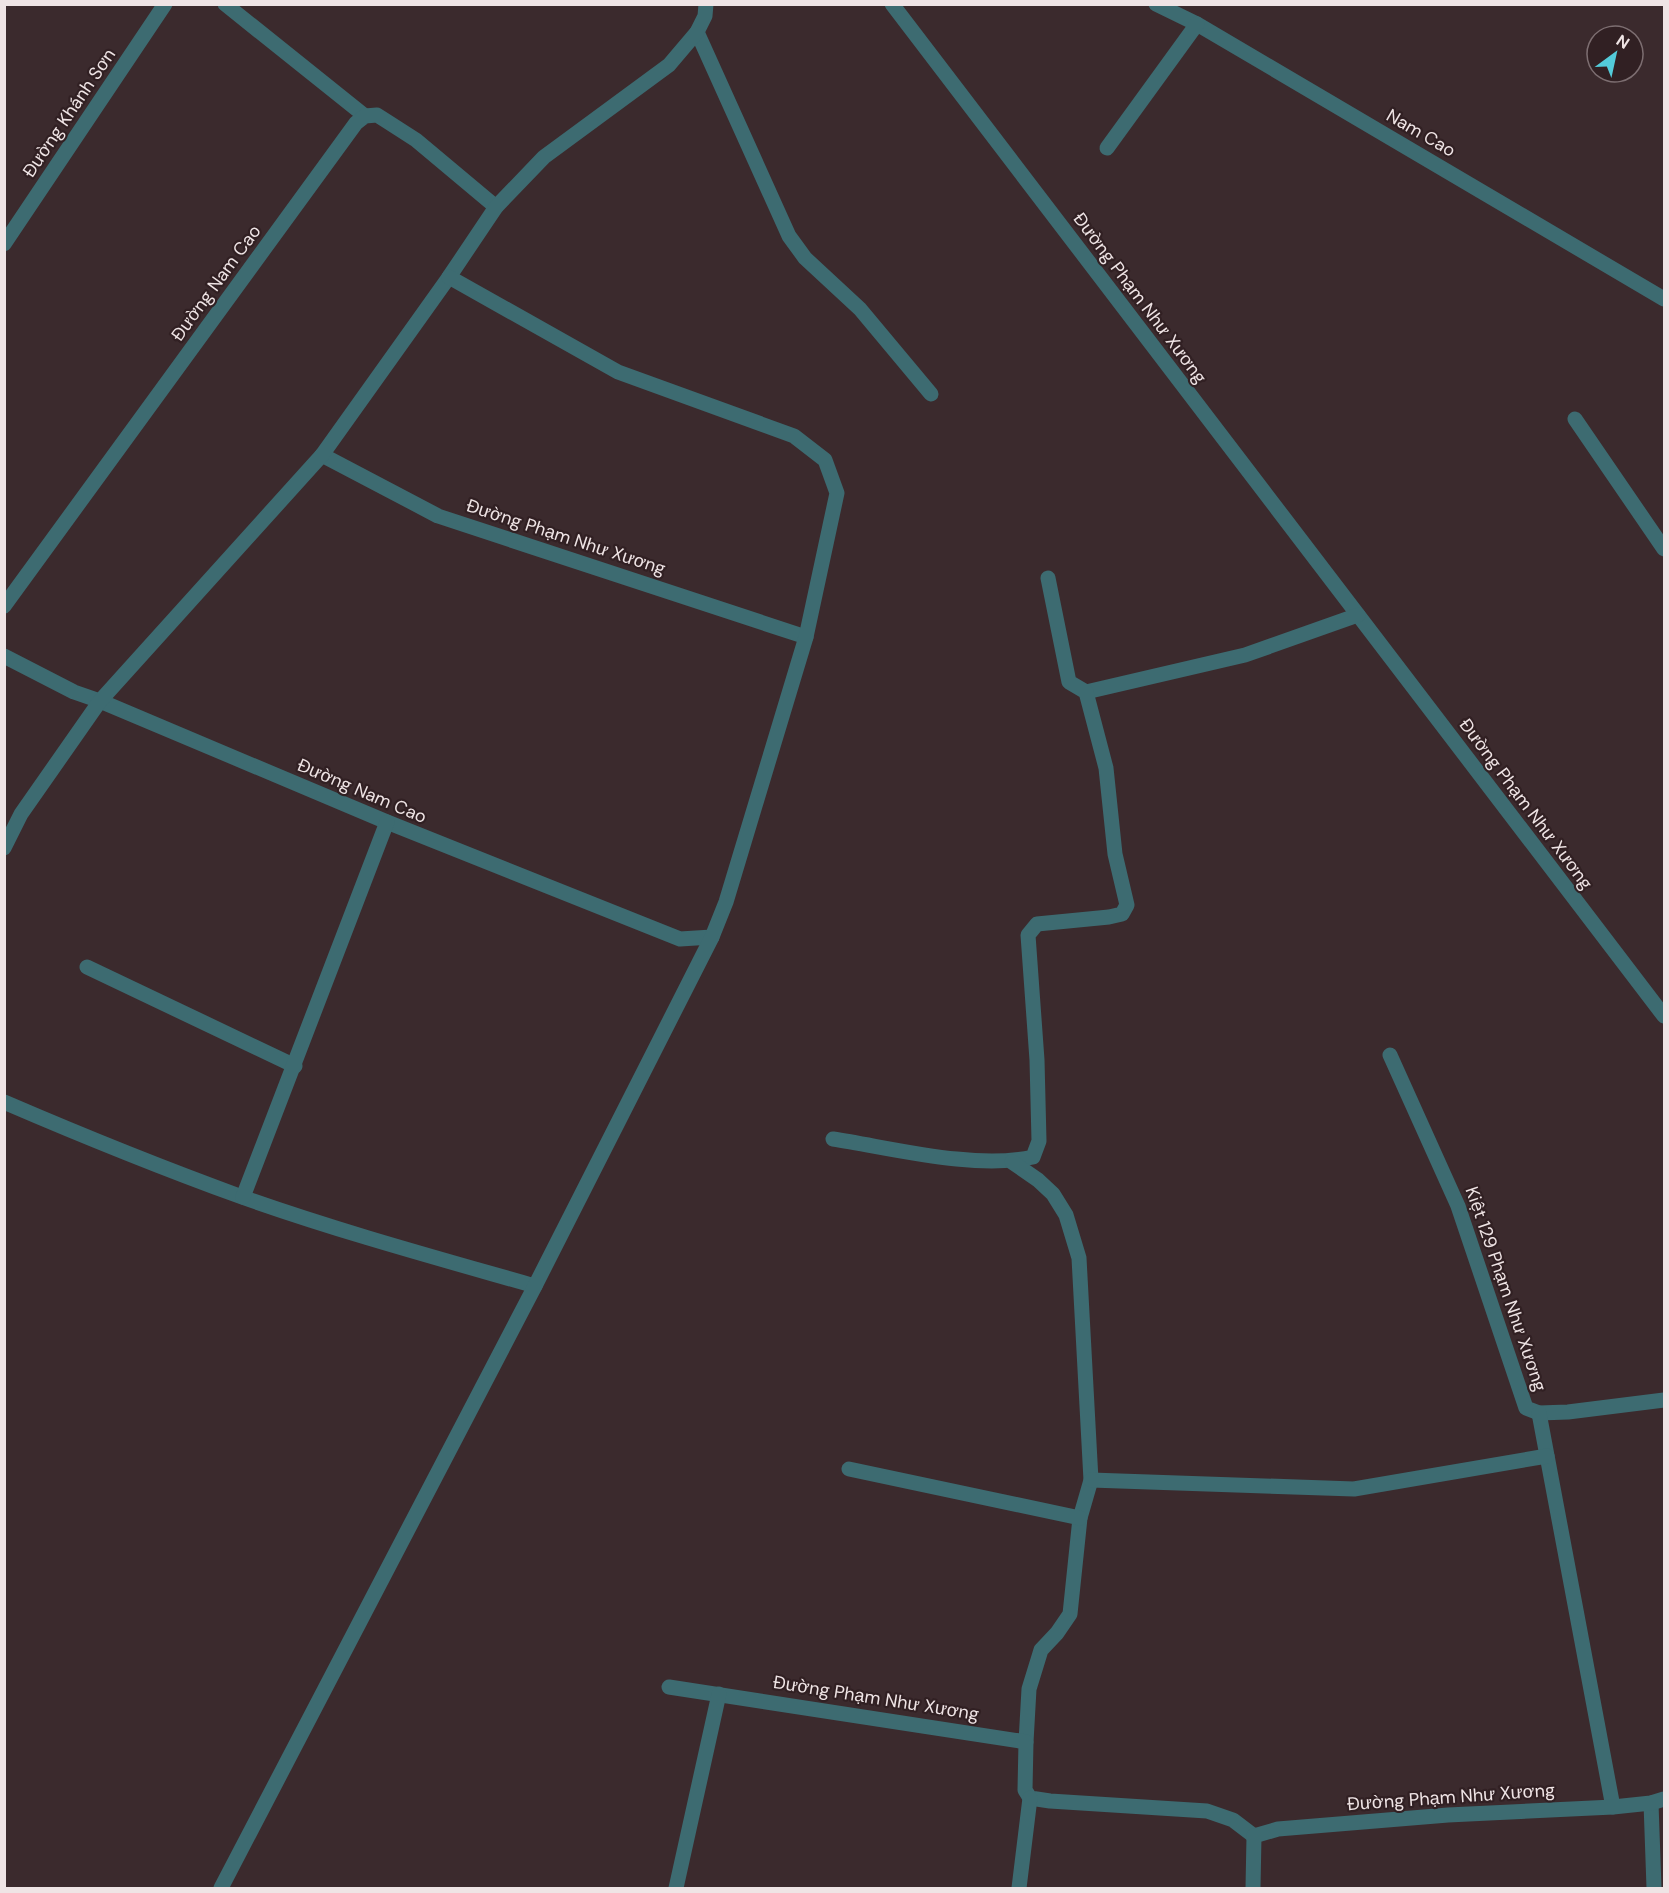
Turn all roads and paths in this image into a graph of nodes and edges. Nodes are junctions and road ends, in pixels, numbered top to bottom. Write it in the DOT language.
graph roads {
  1 [pos="165,4"];
  2 [pos="225,4"];
  3 [pos="706,4"];
  4 [pos="892,4"];
  5 [pos="1156,4"];
  6 [pos="1197,24"];
  7 [pos="697,32"];
  8 [pos="365,116"];
  9 [pos="1107,148"];
  10 [pos="496,207"];
  11 [pos="4,244"];
  12 [pos="449,277"];
  13 [pos="1665,299"];
  14 [pos="932,394"];
  15 [pos="1575,419"];
  16 [pos="322,455"];
  17 [pos="1665,549"];
  18 [pos="1048,578"];
  19 [pos="4,606"];
  20 [pos="1358,615"];
  21 [pos="806,637"];
  22 [pos="4,656"];
  23 [pos="1086,692"];
  24 [pos="100,701"];
  25 [pos="387,822"];
  26 [pos="4,848"];
  27 [pos="712,937"];
  28 [pos="87,967"];
  29 [pos="1665,1016"];
  30 [pos="1390,1055"];
  31 [pos="295,1066"];
  32 [pos="4,1102"];
  33 [pos="833,1139"];
  34 [pos="1012,1162"];
  35 [pos="243,1197"];
  36 [pos="535,1286"];
  37 [pos="1665,1400"];
  38 [pos="1539,1413"];
  39 [pos="1547,1456"];
  40 [pos="849,1469"];
  41 [pos="1091,1480"];
  42 [pos="1080,1518"];
  43 [pos="669,1687"];
  44 [pos="719,1694"];
  45 [pos="1026,1742"];
  46 [pos="1030,1798"];
  47 [pos="1658,1801"];
  48 [pos="1613,1807"];
  49 [pos="1254,1836"];
  50 [pos="221,1888"];
  51 [pos="676,1888"];
  52 [pos="1019,1888"];
  53 [pos="1253,1888"];
  54 [pos="1654,1888"];
  1 -- 11 [label="street, Đường Khánh Sơn"];
  2 -- 8 [label="street"];
  3 -- 7 [label="street"];
  4 -- 20 [label="street, Đường Phạm Như Xương"];
  5 -- 6 [label="street, Nam Cao"];
  6 -- 9 [label="street"];
  6 -- 13 [label="street, Nam Cao"];
  7 -- 10 [label="street"];
  7 -- 14 [label="street"];
  8 -- 10 [label="street"];
  8 -- 19 [label="street, Đường Nam Cao"];
  10 -- 12 [label="street"];
  12 -- 16 [label="street"];
  12 -- 21 [label="street"];
  15 -- 17 [label="street"];
  16 -- 21 [label="street, Đường Phạm Như Xương"];
  16 -- 24 [label="street"];
  18 -- 23 [label="street"];
  20 -- 23 [label="street"];
  20 -- 29 [label="street, Đường Phạm Như Xương"];
  21 -- 27 [label="street"];
  22 -- 24 [label="street, Đường Nam Cao"];
  23 -- 34 [label="street"];
  24 -- 25 [label="street, Đường Nam Cao"];
  24 -- 26 [label="street"];
  25 -- 27 [label="street, Đường Nam Cao"];
  25 -- 31 [label="street"];
  27 -- 36 [label="street"];
  28 -- 31 [label="street"];
  30 -- 38 [label="street, Kiệt 129 Phạm Như Xương"];
  31 -- 35 [label="street"];
  32 -- 35 [label="street"];
  33 -- 34 [label="street"];
  34 -- 41 [label="street"];
  35 -- 36 [label="street"];
  36 -- 50 [label="street"];
  37 -- 38 [label="street, Kiệt 129 Phạm Như Xương"];
  38 -- 39 [label="street"];
  39 -- 41 [label="street"];
  39 -- 48 [label="street"];
  40 -- 42 [label="street"];
  41 -- 42 [label="street"];
  42 -- 45 [label="street"];
  43 -- 44 [label="street, Đường Phạm Như Xương"];
  44 -- 45 [label="street, Đường Phạm Như Xương"];
  44 -- 51 [label="street"];
  45 -- 46 [label="street"];
  46 -- 49 [label="street"];
  46 -- 52 [label="street"];
  47 -- 48 [label="street, Đường Phạm Như Xương"];
  47 -- 54 [label="street, Đường Phạm Như Xương"];
  48 -- 49 [label="street, Đường Phạm Như Xương"];
  49 -- 53 [label="street"];
}
